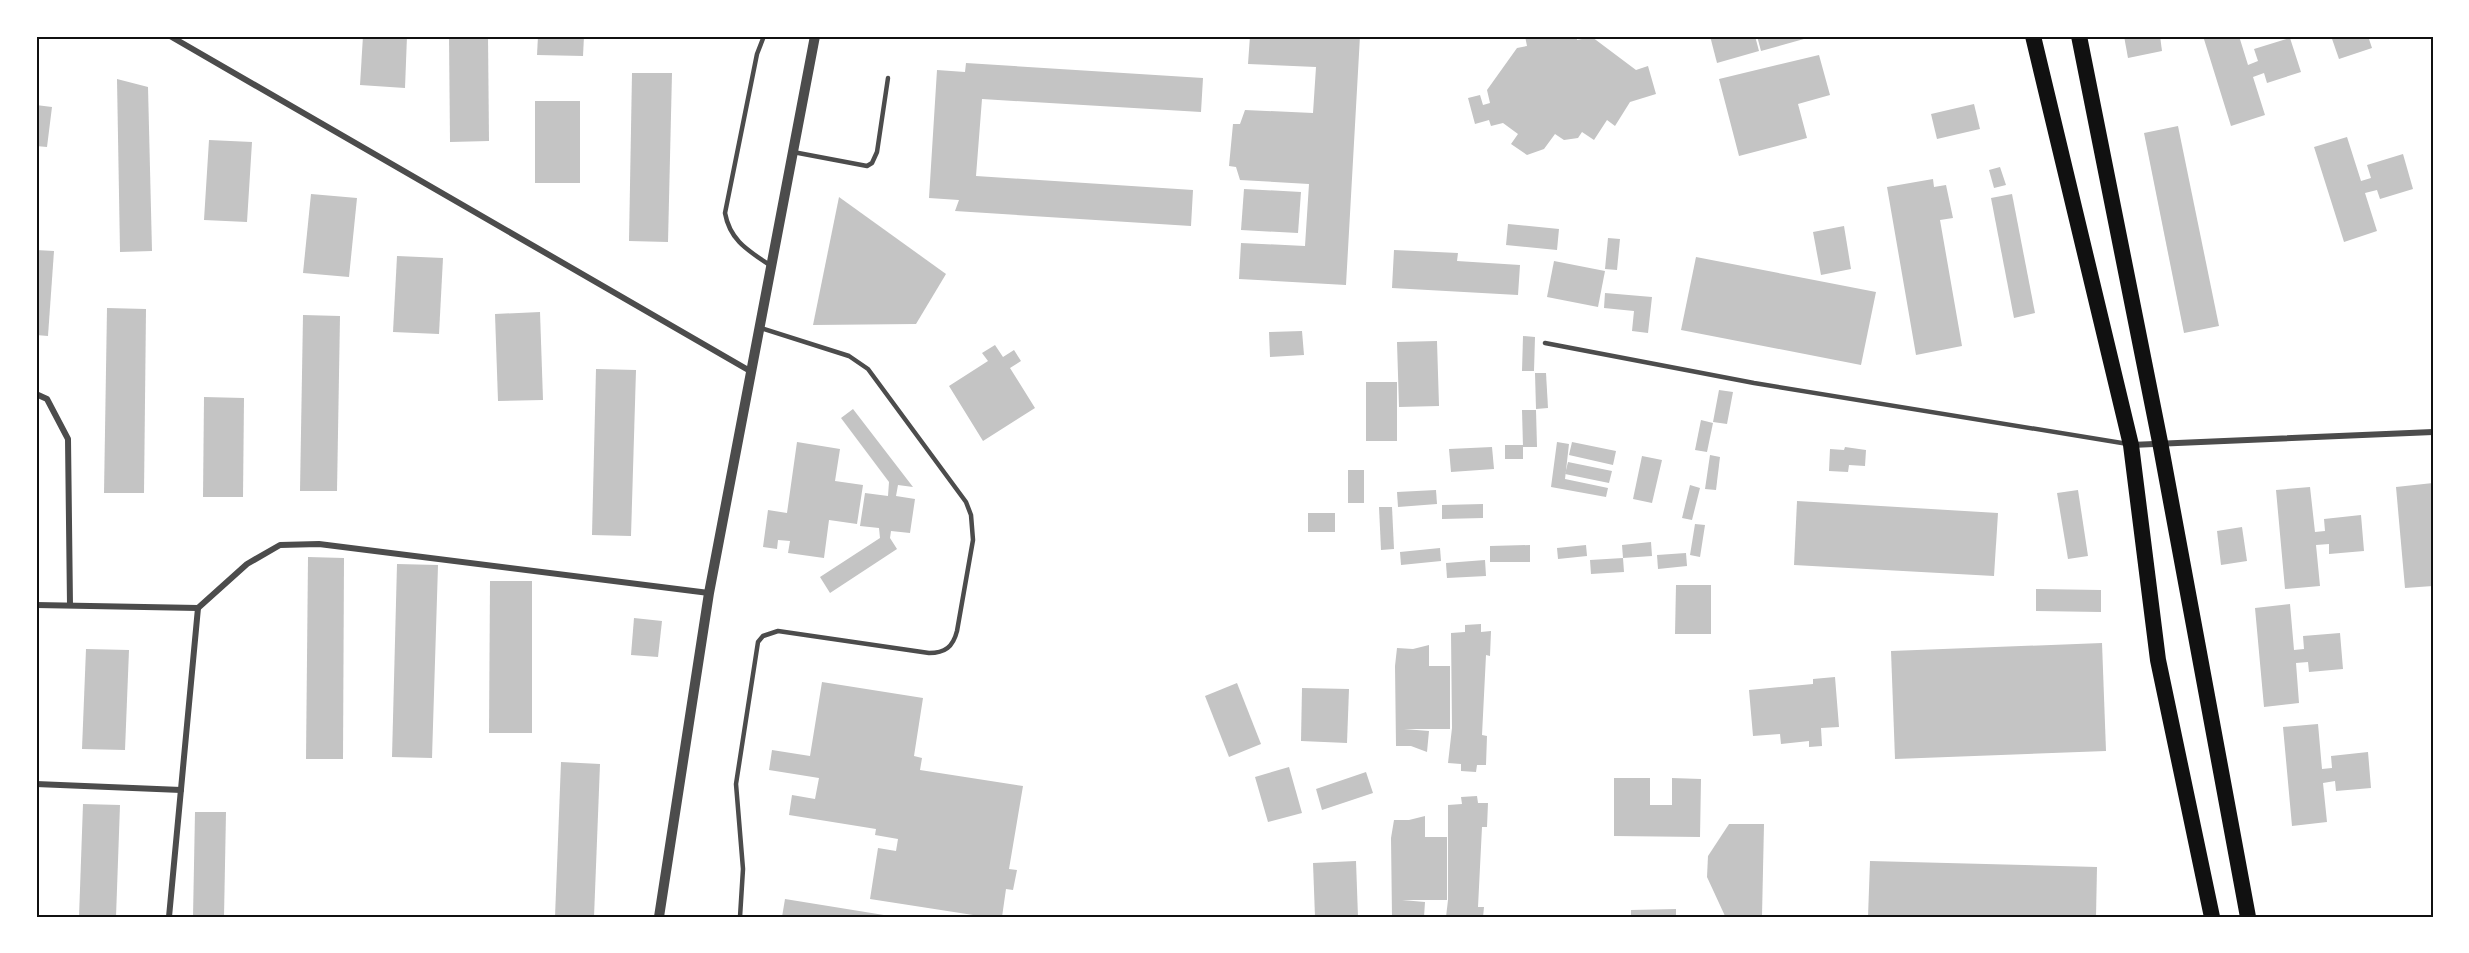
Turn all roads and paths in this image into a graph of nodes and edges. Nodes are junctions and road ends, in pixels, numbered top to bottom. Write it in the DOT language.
graph roads {
  1 [pos="171,36"];
  2 [pos="764,36"];
  3 [pos="815,36"];
  4 [pos="2033,36"];
  5 [pos="2079,36"];
  6 [pos="888,78"];
  7 [pos="793,152"];
  8 [pos="771,266"];
  9 [pos="759,327"];
  10 [pos="1545,343"];
  11 [pos="750,371"];
  12 [pos="36,394"];
  13 [pos="2433,432"];
  14 [pos="2160,442"];
  15 [pos="2131,445"];
  16 [pos="709,593"];
  17 [pos="36,605"];
  18 [pos="70,606"];
  19 [pos="198,608"];
  20 [pos="36,784"];
  21 [pos="181,790"];
  22 [pos="169,917"];
  23 [pos="659,917"];
  24 [pos="740,917"];
  25 [pos="2212,917"];
  26 [pos="2248,917"];
  1 -- 11 [label="street"];
  2 -- 8 [label="lane"];
  3 -- 7 [label="street"];
  4 -- 15 [label="highway"];
  5 -- 14 [label="highway"];
  6 -- 7 [label="lane"];
  7 -- 8 [label="street"];
  8 -- 9 [label="street"];
  9 -- 11 [label="street"];
  9 -- 24 [label="lane"];
  10 -- 15 [label="lane"];
  11 -- 16 [label="street"];
  12 -- 18 [label="street"];
  13 -- 14 [label="street"];
  14 -- 15 [label="street"];
  14 -- 26 [label="highway"];
  15 -- 25 [label="highway"];
  16 -- 19 [label="street"];
  16 -- 23 [label="street"];
  17 -- 18 [label="street"];
  18 -- 19 [label="street"];
  19 -- 21 [label="street"];
  20 -- 21 [label="street"];
  21 -- 22 [label="street"];
}
